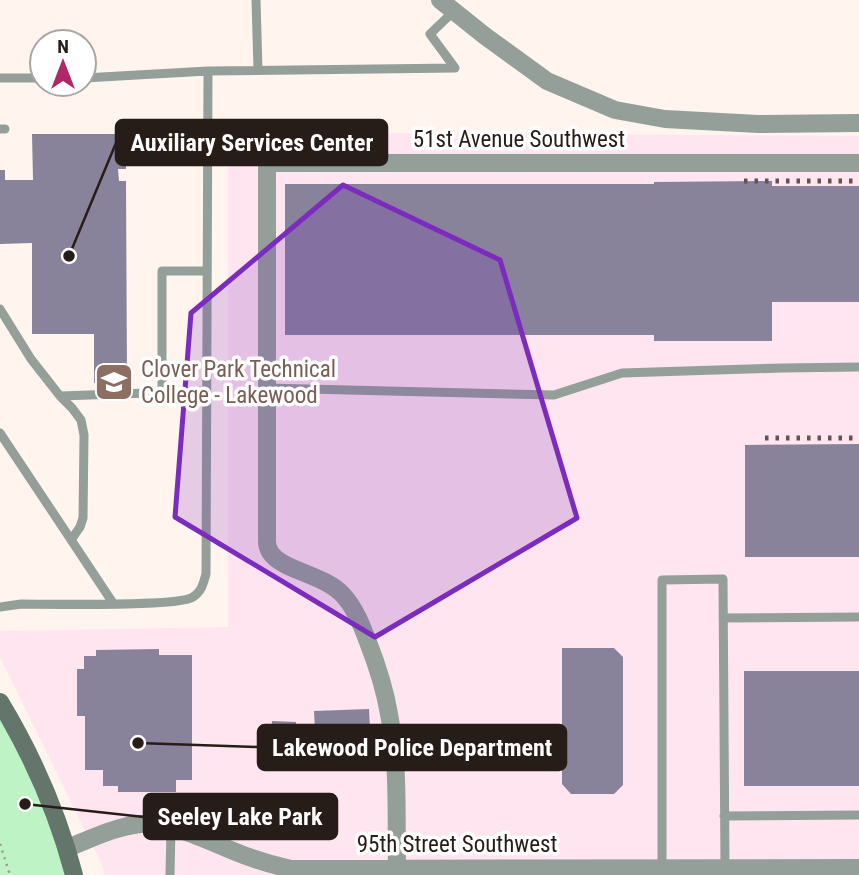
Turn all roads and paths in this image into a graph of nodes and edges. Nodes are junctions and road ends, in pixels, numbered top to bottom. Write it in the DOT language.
graph roads {
  1 [pos="256,0"];
  2 [pos="447,6"];
  3 [pos="258,70"];
  4 [pos="208,71"];
  5 [pos="98,77"];
  6 [pos="0,78"];
  7 [pos="28,78"];
  8 [pos="859,123"];
  9 [pos="859,163"];
  10 [pos="207,271"];
  11 [pos="0,309"];
  12 [pos="859,367"];
  13 [pos="267,388"];
  14 [pos="206,391"];
  15 [pos="162,393"];
  16 [pos="60,396"];
  17 [pos="0,433"];
  18 [pos="71,540"];
  19 [pos="113,603"];
  20 [pos="0,607"];
  21 [pos="859,617"];
  22 [pos="723,618"];
  23 [pos="0,702"];
  24 [pos="859,815"];
  25 [pos="724,816"];
  26 [pos="171,827"];
  27 [pos="0,844"];
  28 [pos="67,848"];
  29 [pos="859,868"];
  30 [pos="662,869"];
  31 [pos="401,871"];
  32 [pos="734,871"];
  33 [pos="614,872"];
  34 [pos="10,875"];
  35 [pos="75,875"];
  36 [pos="170,875"];
  1 -- 3 [label="lane"];
  2 -- 3 [label="lane"];
  2 -- 8 [label="street"];
  3 -- 4 [label="lane"];
  4 -- 5 [label="lane"];
  4 -- 10 [label="lane"];
  6 -- 7 [label="lane"];
  9 -- 13 [label="street, 51st Avenue Southwest"];
  10 -- 14 [label="lane"];
  10 -- 15 [label="lane"];
  11 -- 16 [label="lane"];
  12 -- 13 [label="lane"];
  13 -- 31 [label="street, 51st Avenue Southwest"];
  14 -- 15 [label="lane"];
  14 -- 19 [label="lane"];
  15 -- 16 [label="lane"];
  16 -- 18 [label="lane"];
  17 -- 18 [label="lane"];
  18 -- 19 [label="lane"];
  19 -- 20 [label="lane"];
  21 -- 22 [label="lane"];
  22 -- 25 [label="lane"];
  22 -- 30 [label="lane"];
  23 -- 28 [label="main road"];
  24 -- 25 [label="lane"];
  25 -- 32 [label="lane"];
  26 -- 28 [label="street, 95th Street Southwest"];
  26 -- 31 [label="street, 95th Street Southwest"];
  26 -- 36 [label="lane"];
  27 -- 34 [label="path"];
  28 -- 35 [label="main road"];
  29 -- 32 [label="street, 95th Street Southwest"];
  30 -- 32 [label="street, 95th Street Southwest"];
  30 -- 33 [label="street, 95th Street Southwest"];
  31 -- 33 [label="street, 95th Street Southwest"];
}
